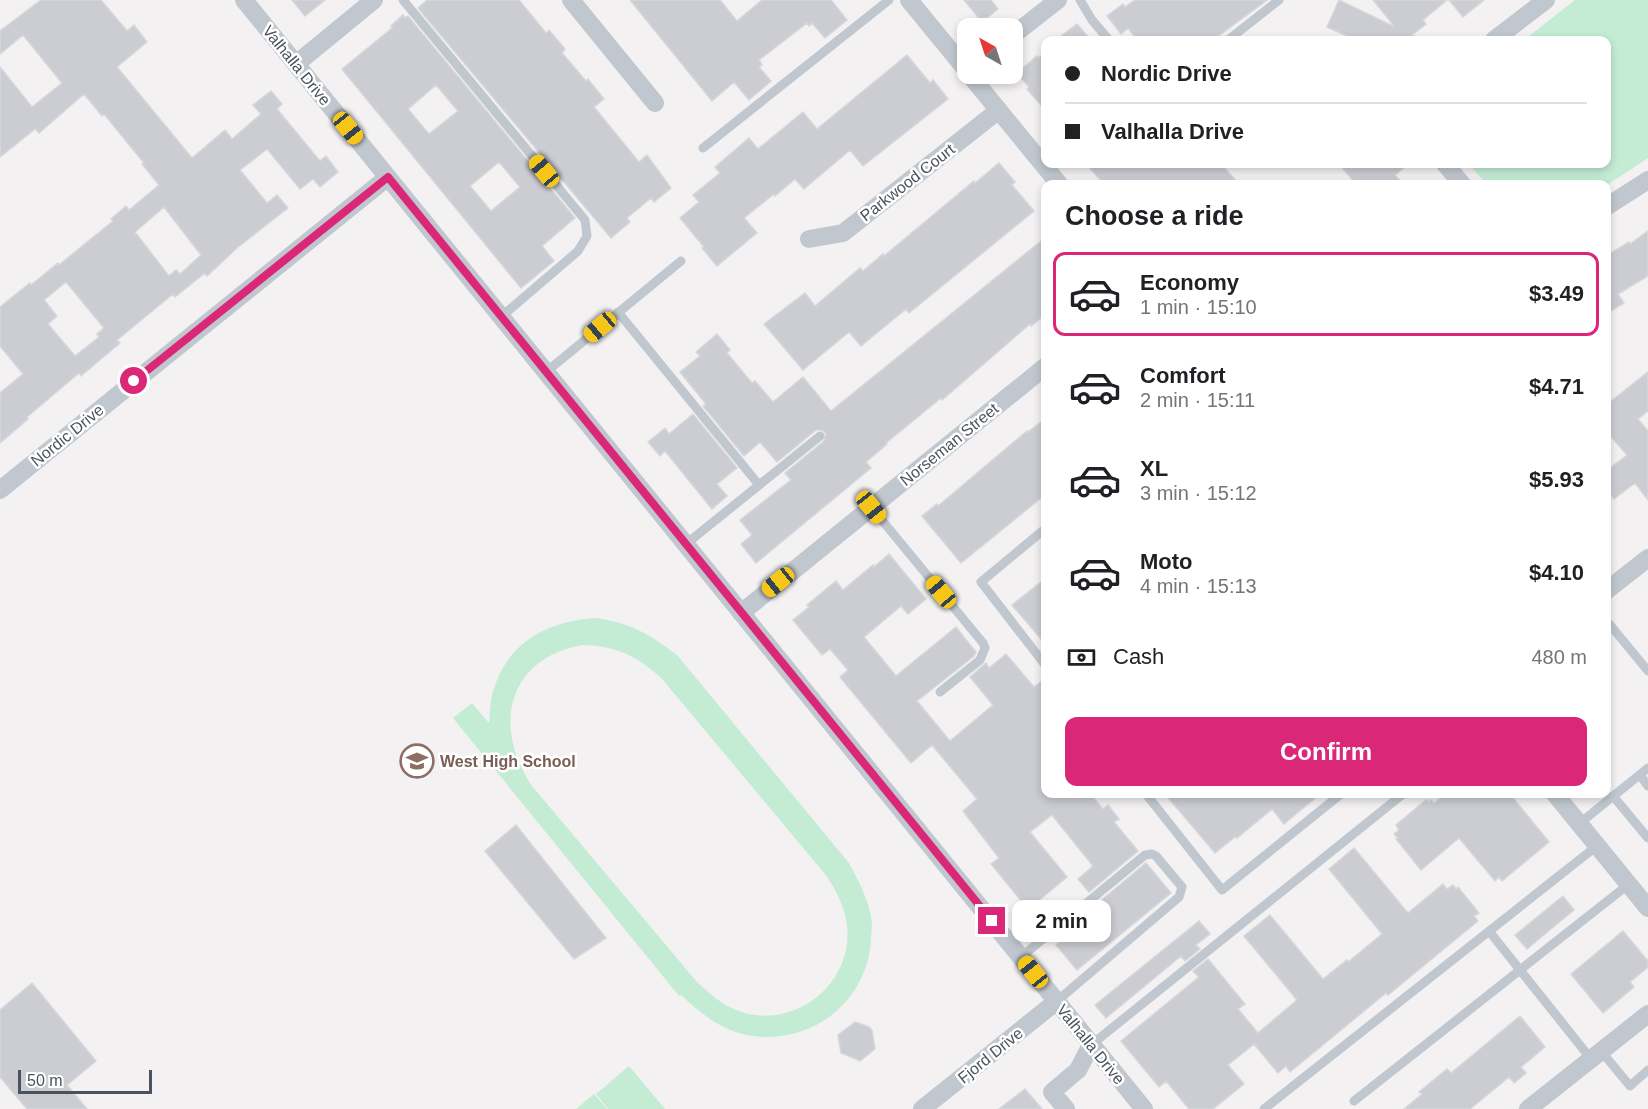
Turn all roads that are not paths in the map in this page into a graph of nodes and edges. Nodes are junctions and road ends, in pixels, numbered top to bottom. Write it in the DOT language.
graph roads {
  1 [pos="244,0"];
  2 [pos="374,0"];
  3 [pos="403,0"];
  4 [pos="571,0"];
  5 [pos="889,0"];
  6 [pos="909,0"];
  7 [pos="1058,0"];
  8 [pos="1080,0"];
  9 [pos="1279,0"];
  10 [pos="1546,0"];
  11 [pos="1023,27"];
  12 [pos="1106,36"];
  13 [pos="1233,36"];
  14 [pos="1499,36"];
  15 [pos="957,59"];
  16 [pos="296,64"];
  17 [pos="978,84"];
  18 [pos="655,103"];
  19 [pos="999,110"];
  20 [pos="703,148"];
  21 [pos="1041,162"];
  22 [pos="1046,168"];
  23 [pos="1448,168"];
  24 [pos="388,177"];
  25 [pos="1056,180"];
  26 [pos="1459,180"];
  27 [pos="1648,180"];
  28 [pos="1611,204"];
  29 [pos="809,239"];
  30 [pos="681,261"];
  31 [pos="618,312"];
  32 [pos="501,317"];
  33 [pos="1041,370"];
  34 [pos="546,372"];
  35 [pos="820,436"];
  36 [pos="759,485"];
  37 [pos="0,490"];
  38 [pos="871,507"];
  39 [pos="1041,532"];
  40 [pos="686,544"];
  41 [pos="1648,558"];
  42 [pos="1611,587"];
  43 [pos="741,613"];
  44 [pos="1611,626"];
  45 [pos="1041,660"];
  46 [pos="1648,671"];
  47 [pos="940,692"];
  48 [pos="1648,768"];
  49 [pos="1640,775"];
  50 [pos="1648,786"];
  51 [pos="1613,796"];
  52 [pos="1149,798"];
  53 [pos="1336,798"];
  54 [pos="1398,798"];
  55 [pos="1558,798"];
  56 [pos="1611,798"];
  57 [pos="1580,823"];
  58 [pos="1648,838"];
  59 [pos="1598,845"];
  60 [pos="1629,884"];
  61 [pos="1648,908"];
  62 [pos="1489,932"];
  63 [pos="1021,957"];
  64 [pos="1520,970"];
  65 [pos="1057,1001"];
  66 [pos="1648,1014"];
  67 [pos="1091,1045"];
  68 [pos="1596,1055"];
  69 [pos="1648,1070"];
  70 [pos="1354,1101"];
  71 [pos="922,1109"];
  72 [pos="1066,1109"];
  73 [pos="1144,1109"];
  74 [pos="1264,1109"];
  75 [pos="1528,1109"];
  1 -- 16 [label="street, Valhalla Drive"];
  2 -- 16 [label="street"];
  3 -- 32 [label="lane"];
  4 -- 18 [label="street"];
  5 -- 20 [label="lane"];
  6 -- 15 [label="street"];
  7 -- 11 [label="street"];
  8 -- 12 [label="lane"];
  9 -- 13 [label="lane"];
  10 -- 14 [label="street"];
  16 -- 24 [label="street, Valhalla Drive"];
  17 -- 19 [label="street"];
  19 -- 21 [label="street"];
  19 -- 29 [label="street, Parkwood Court"];
  22 -- 25 [label="street"];
  23 -- 26 [label="street"];
  24 -- 32 [label="street, Valhalla Drive"];
  24 -- 37 [label="street, Nordic Drive"];
  27 -- 28 [label="street"];
  30 -- 31 [label="lane"];
  31 -- 34 [label="lane"];
  31 -- 36 [label="lane"];
  32 -- 34 [label="street, Valhalla Drive"];
  33 -- 38 [label="street, Norseman Street"];
  34 -- 40 [label="street, Valhalla Drive"];
  35 -- 36 [label="lane"];
  36 -- 40 [label="lane"];
  38 -- 43 [label="street, Norseman Street"];
  38 -- 47 [label="lane"];
  39 -- 45 [label="lane"];
  40 -- 43 [label="street, Valhalla Drive"];
  41 -- 42 [label="street"];
  43 -- 63 [label="street, Valhalla Drive"];
  44 -- 46 [label="lane"];
  48 -- 49 [label="lane"];
  49 -- 50 [label="lane"];
  49 -- 51 [label="lane"];
  51 -- 58 [label="lane"];
  52 -- 53 [label="lane"];
  54 -- 67 [label="lane"];
  55 -- 57 [label="street"];
  56 -- 57 [label="lane"];
  57 -- 59 [label="street"];
  59 -- 60 [label="street"];
  59 -- 62 [label="lane"];
  60 -- 61 [label="street"];
  60 -- 64 [label="lane"];
  62 -- 64 [label="lane"];
  62 -- 74 [label="lane"];
  63 -- 65 [label="street, Valhalla Drive"];
  63 -- 65 [label="lane"];
  64 -- 68 [label="lane"];
  64 -- 70 [label="lane"];
  65 -- 67 [label="street, Valhalla Drive"];
  65 -- 71 [label="street, Fjord Drive"];
  66 -- 68 [label="street"];
  67 -- 72 [label="street"];
  67 -- 73 [label="street, Valhalla Drive"];
  68 -- 69 [label="lane"];
  68 -- 75 [label="street"];
}
